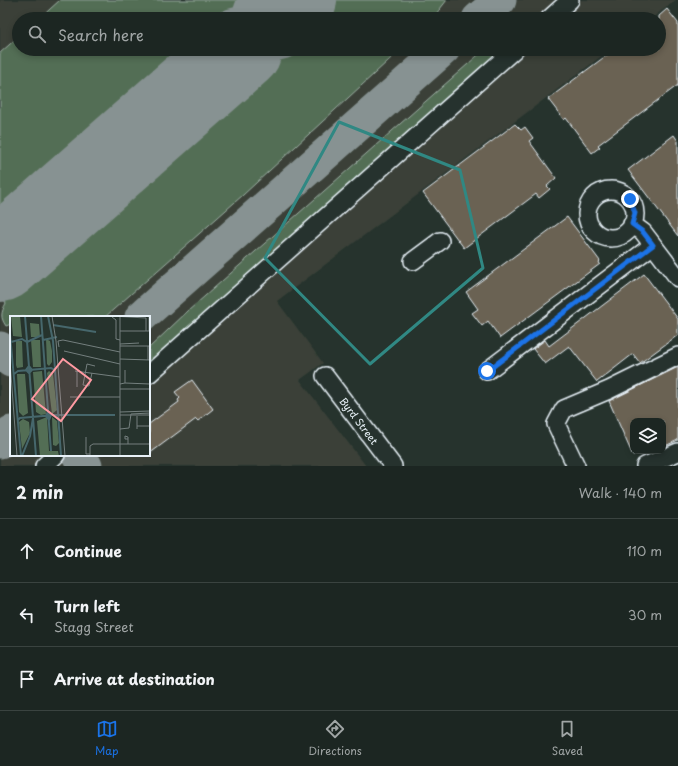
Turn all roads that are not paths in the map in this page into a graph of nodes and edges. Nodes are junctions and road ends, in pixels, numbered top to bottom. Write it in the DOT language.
graph roads {
  1 [pos="570,0"];
  2 [pos="557,12"];
  3 [pos="507,56"];
  4 [pos="632,224"];
  5 [pos="440,241"];
  6 [pos="653,245"];
  7 [pos="413,260"];
  8 [pos="678,278"];
  9 [pos="678,356"];
  10 [pos="487,371"];
  11 [pos="150,373"];
  12 [pos="325,376"];
  13 [pos="678,452"];
  14 [pos="55,456"];
  15 [pos="44,466"];
  16 [pos="393,466"];
  17 [pos="576,466"];
  18 [pos="645,466"];
  1 -- 2 [label="street"];
  3 -- 11 [label="street"];
  4 -- 6 [label="street"];
  5 -- 7 [label="street"];
  6 -- 8 [label="street"];
  6 -- 10 [label="street"];
  9 -- 17 [label="street"];
  12 -- 16 [label="street, Byrd Street"];
  13 -- 18 [label="street"];
  14 -- 15 [label="street"];
}
